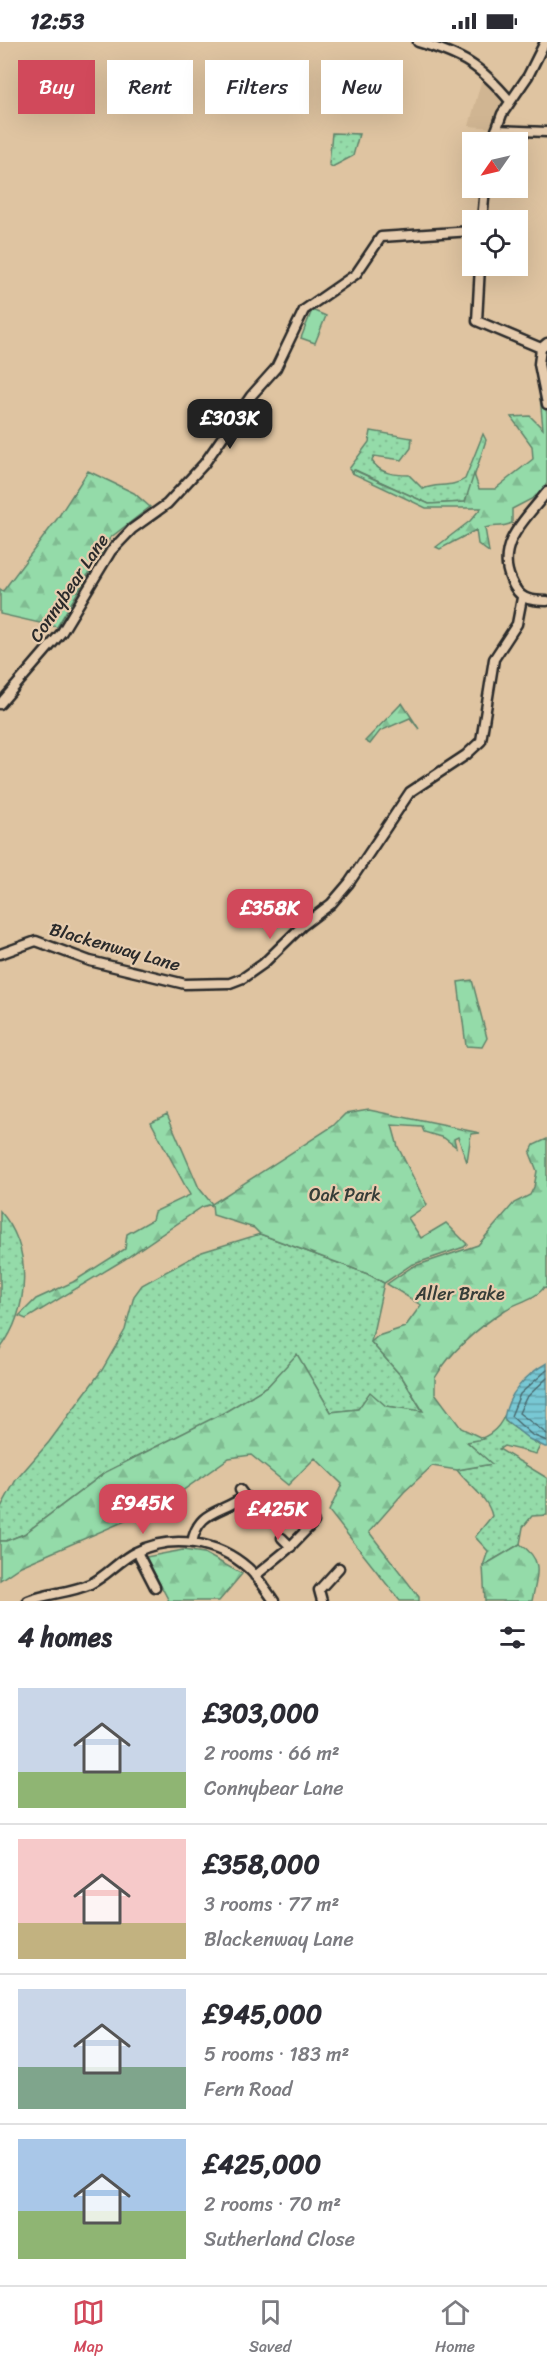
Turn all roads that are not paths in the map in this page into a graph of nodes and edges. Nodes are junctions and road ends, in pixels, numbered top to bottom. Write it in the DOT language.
graph roads {
  1 [pos="418,42"];
  2 [pos="545,42"];
  3 [pos="510,101"];
  4 [pos="502,114"];
  5 [pos="496,129"];
  6 [pos="513,129"];
  7 [pos="495,132"];
  8 [pos="547,132"];
  9 [pos="462,232"];
  10 [pos="479,276"];
  11 [pos="544,346"];
  12 [pos="547,404"];
  13 [pos="547,492"];
  14 [pos="522,598"];
  15 [pos="547,601"];
  16 [pos="0,704"];
  17 [pos="0,954"];
  18 [pos="245,1496"];
  19 [pos="314,1522"];
  20 [pos="282,1538"];
  21 [pos="192,1543"];
  22 [pos="291,1547"];
  23 [pos="137,1552"];
  24 [pos="334,1569"];
  25 [pos="255,1576"];
  26 [pos="151,1585"];
  27 [pos="28,1601"];
  28 [pos="274,1601"];
  29 [pos="322,1601"];
  1 -- 3 [label="street"];
  2 -- 3 [label="street"];
  3 -- 4 [label="street"];
  4 -- 5 [label="street"];
  4 -- 6 [label="street"];
  5 -- 6 [label="street"];
  5 -- 7 [label="street"];
  6 -- 8 [label="street"];
  9 -- 16 [label="street, Connybear Lane"];
  10 -- 11 [label="street"];
  11 -- 12 [label="street"];
  13 -- 14 [label="street"];
  14 -- 15 [label="street"];
  14 -- 17 [label="street, Blackenway Lane"];
  18 -- 21 [label="street"];
  19 -- 22 [label="street"];
  20 -- 22 [label="street"];
  21 -- 23 [label="street"];
  21 -- 25 [label="street"];
  22 -- 25 [label="street"];
  23 -- 26 [label="street"];
  23 -- 27 [label="street"];
  24 -- 29 [label="street"];
  25 -- 28 [label="street"];
}
